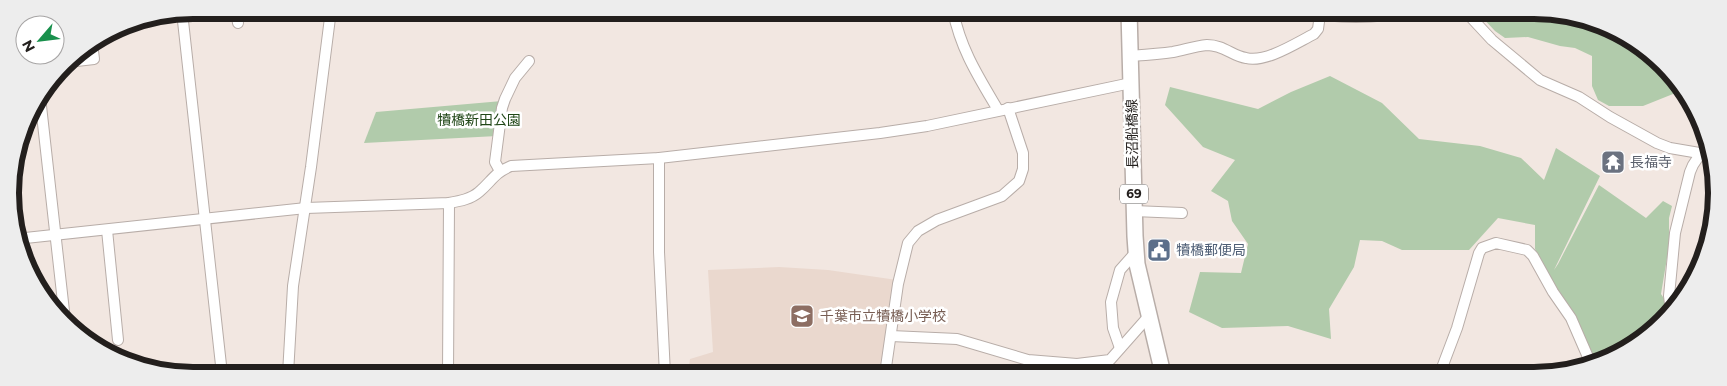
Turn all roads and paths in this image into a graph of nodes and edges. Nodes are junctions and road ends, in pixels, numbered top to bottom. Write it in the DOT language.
graph roads {
  1 [pos="183,19"];
  2 [pos="237,19"];
  3 [pos="330,19"];
  4 [pos="954,19"];
  5 [pos="1129,19"];
  6 [pos="1318,19"];
  7 [pos="1472,19"];
  8 [pos="238,23"];
  9 [pos="93,50"];
  10 [pos="1130,56"];
  11 [pos="80,61"];
  12 [pos="529,61"];
  13 [pos="1131,83"];
  14 [pos="41,108"];
  15 [pos="1003,109"];
  16 [pos="1704,154"];
  17 [pos="1704,156"];
  18 [pos="659,158"];
  19 [pos="500,171"];
  20 [pos="449,203"];
  21 [pos="306,208"];
  22 [pos="1134,211"];
  23 [pos="1182,213"];
  24 [pos="205,219"];
  25 [pos="107,230"];
  26 [pos="56,235"];
  27 [pos="25,238"];
  28 [pos="1136,252"];
  29 [pos="1670,302"];
  30 [pos="64,310"];
  31 [pos="1148,317"];
  32 [pos="891,336"];
  33 [pos="118,340"];
  34 [pos="1120,348"];
  35 [pos="1588,358"];
  36 [pos="221,367"];
  37 [pos="288,367"];
  38 [pos="448,367"];
  39 [pos="666,367"];
  40 [pos="886,367"];
  41 [pos="1161,367"];
  42 [pos="1443,367"];
  1 -- 24 [label="street"];
  2 -- 8 [label="street"];
  3 -- 21 [label="street"];
  4 -- 15 [label="street"];
  5 -- 10 [label="main road, 長沼船橋線 / 69"];
  6 -- 10 [label="street"];
  7 -- 16 [label="street"];
  9 -- 11 [label="street"];
  10 -- 13 [label="main road, 長沼船橋線 / 69"];
  12 -- 19 [label="street"];
  13 -- 15 [label="street"];
  13 -- 22 [label="main road, 長沼船橋線 / 69"];
  14 -- 26 [label="street"];
  15 -- 18 [label="street"];
  15 -- 32 [label="street"];
  17 -- 29 [label="street"];
  18 -- 19 [label="street"];
  18 -- 39 [label="street"];
  19 -- 20 [label="street"];
  20 -- 21 [label="street"];
  20 -- 38 [label="street"];
  21 -- 24 [label="street"];
  21 -- 37 [label="street"];
  22 -- 23 [label="street"];
  22 -- 28 [label="main road, 長沼船橋線 / 69"];
  24 -- 25 [label="street"];
  24 -- 36 [label="street"];
  25 -- 26 [label="street"];
  25 -- 33 [label="street"];
  26 -- 27 [label="street"];
  26 -- 30 [label="street"];
  28 -- 31 [label="main road, 長沼船橋線 / 69"];
  28 -- 34 [label="street"];
  31 -- 34 [label="street"];
  31 -- 41 [label="main road, 長沼船橋線 / 69"];
  32 -- 34 [label="street"];
  32 -- 40 [label="street"];
  35 -- 42 [label="street"];
}
